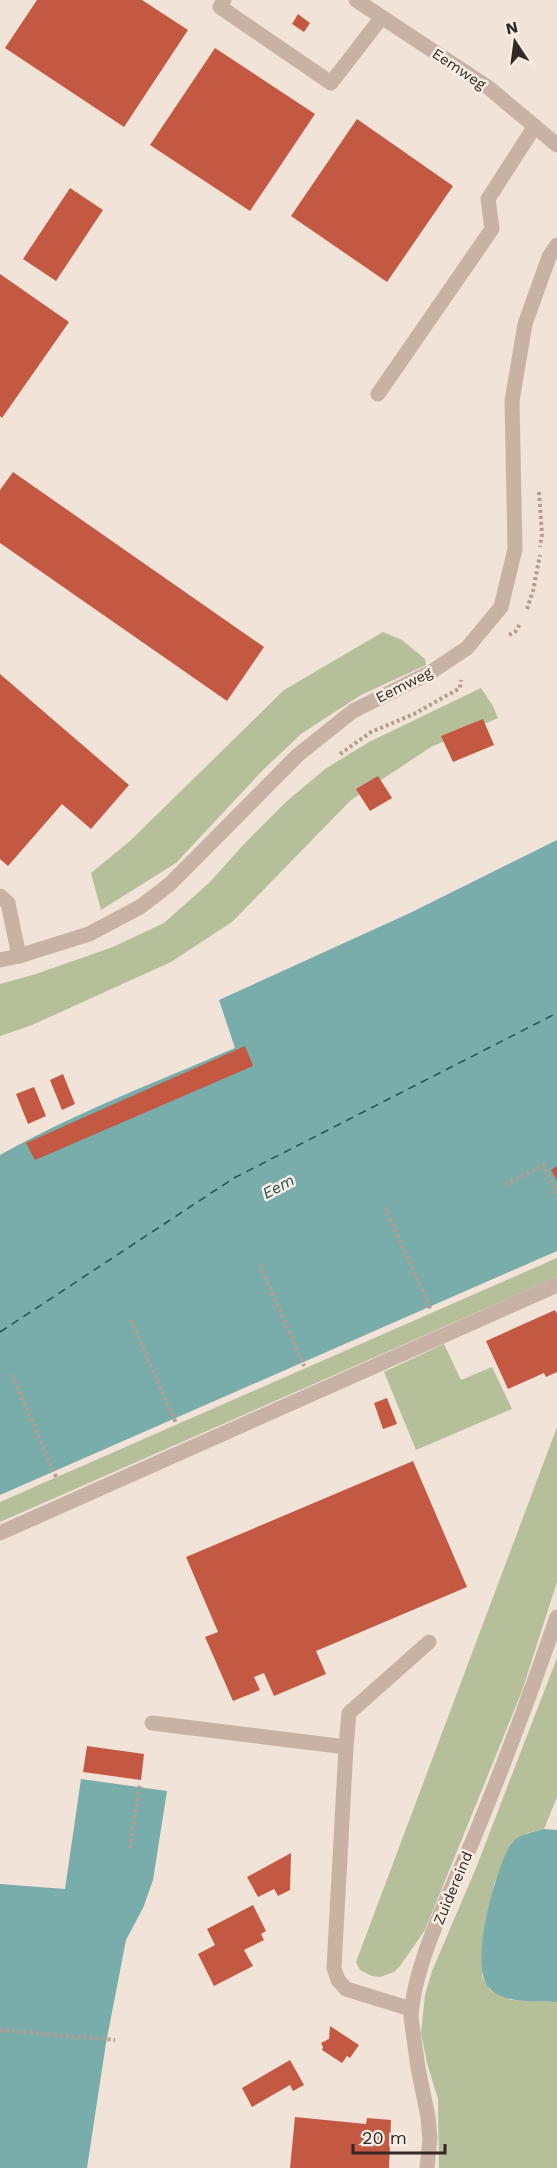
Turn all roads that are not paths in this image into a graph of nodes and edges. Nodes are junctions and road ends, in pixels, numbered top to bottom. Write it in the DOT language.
graph roads {
  1 [pos="224,0"];
  2 [pos="356,0"];
  3 [pos="382,17"];
  4 [pos="535,126"];
  5 [pos="557,145"];
  6 [pos="557,244"];
  7 [pos="378,394"];
  8 [pos="0,896"];
  9 [pos="19,956"];
  10 [pos="0,960"];
  11 [pos="557,1285"];
  12 [pos="0,1533"];
  13 [pos="557,1617"];
  14 [pos="429,1642"];
  15 [pos="152,1723"];
  16 [pos="346,1747"];
  17 [pos="411,2009"];
  18 [pos="427,2168"];
  1 -- 3 [label="street"];
  2 -- 3 [label="street, Eemweg"];
  3 -- 4 [label="street, Eemweg"];
  4 -- 5 [label="street, Eemweg"];
  4 -- 7 [label="street"];
  6 -- 9 [label="street, Eemweg"];
  8 -- 9 [label="street"];
  9 -- 10 [label="street, Eemweg"];
  11 -- 12 [label="street"];
  13 -- 17 [label="street, Zuidereind"];
  14 -- 16 [label="street"];
  15 -- 16 [label="street"];
  16 -- 17 [label="street"];
  17 -- 18 [label="street, Zuidereind"];
}
